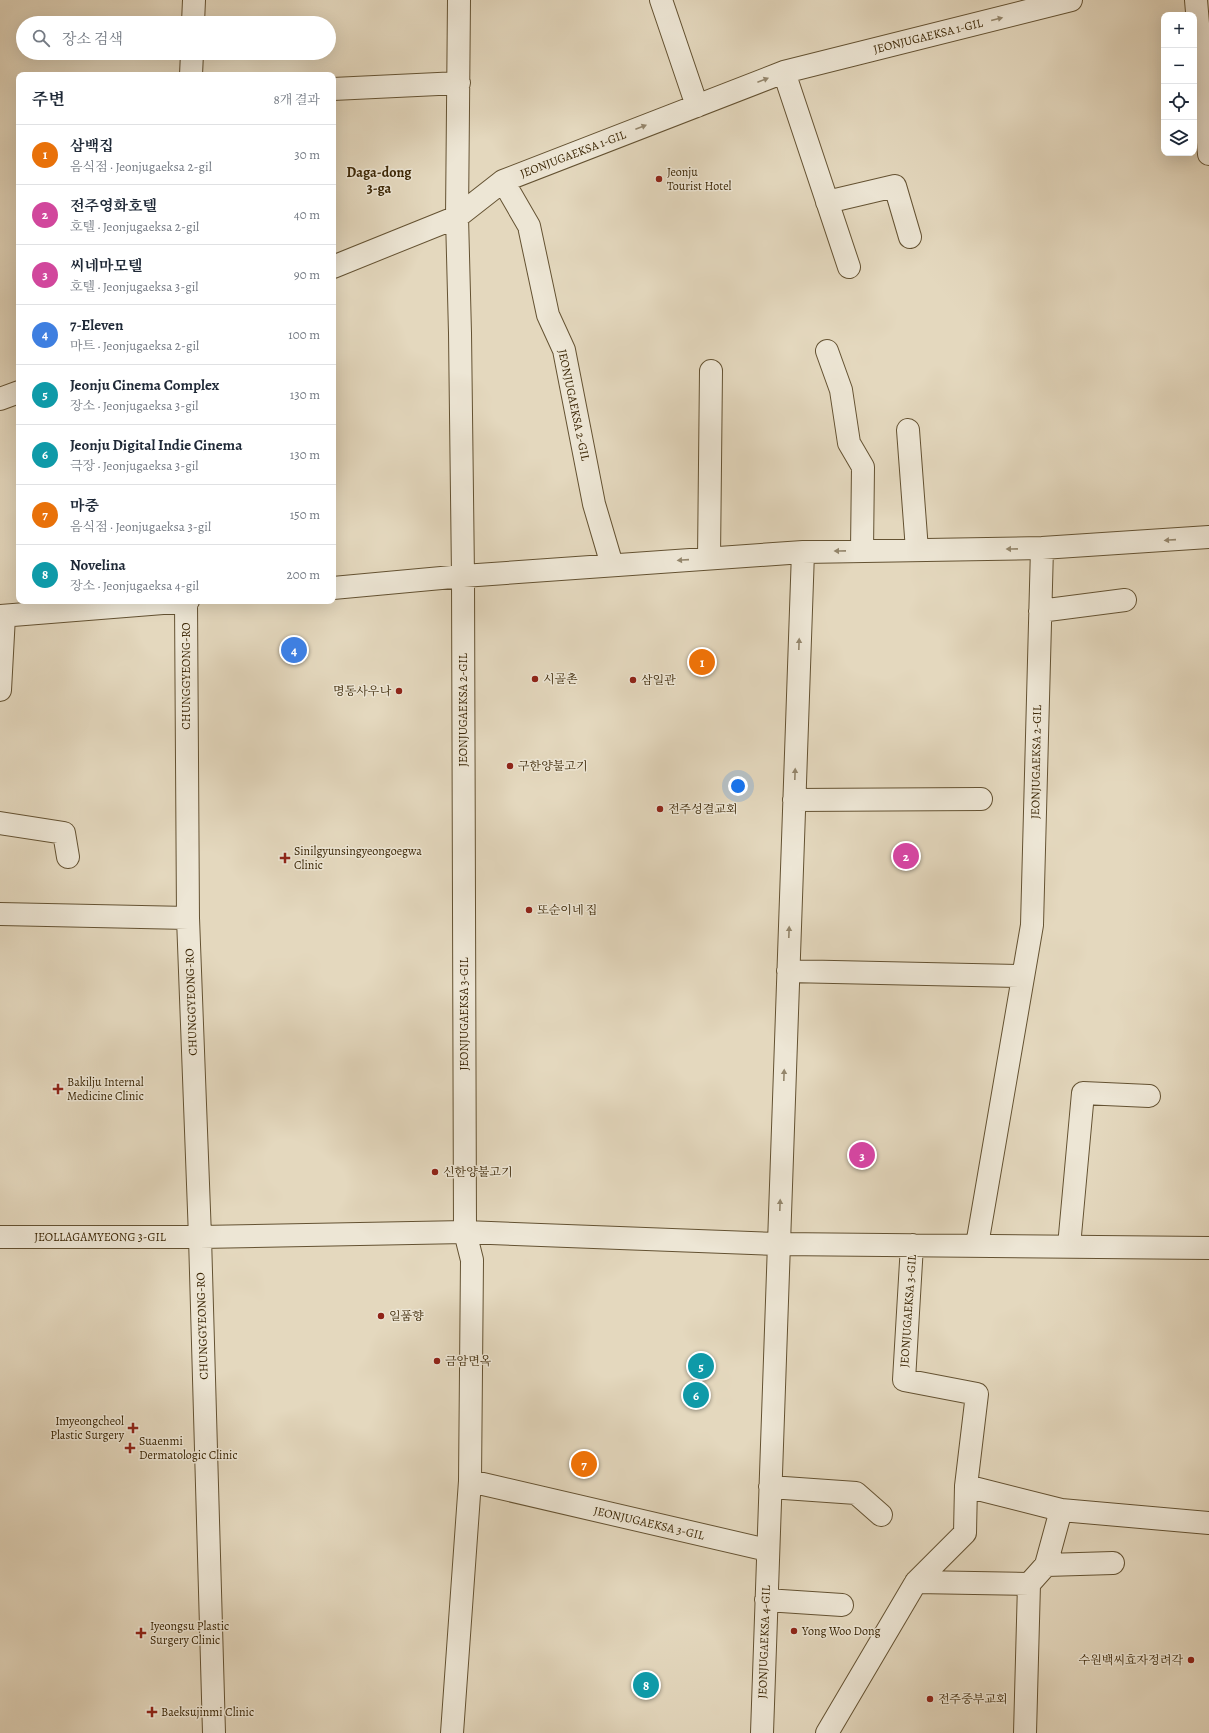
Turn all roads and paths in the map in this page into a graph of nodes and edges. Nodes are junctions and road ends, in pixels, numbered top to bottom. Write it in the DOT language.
graph roads {
  1 [pos="194,0"];
  2 [pos="459,0"];
  3 [pos="661,0"];
  4 [pos="1071,0"];
  5 [pos="1196,0"];
  6 [pos="193,16"];
  7 [pos="192,60"];
  8 [pos="191,72"];
  9 [pos="784,72"];
  10 [pos="459,84"];
  11 [pos="336,89"];
  12 [pos="697,106"];
  13 [pos="1209,154"];
  14 [pos="503,181"];
  15 [pos="827,202"];
  16 [pos="457,217"];
  17 [pos="910,237"];
  18 [pos="336,266"];
  19 [pos="849,266"];
  20 [pos="827,351"];
  21 [pos="711,371"];
  22 [pos="16,393"];
  23 [pos="0,399"];
  24 [pos="908,430"];
  25 [pos="1209,537"];
  26 [pos="1042,548"];
  27 [pos="862,550"];
  28 [pos="917,550"];
  29 [pos="803,552"];
  30 [pos="709,558"];
  31 [pos="612,565"];
  32 [pos="463,576"];
  33 [pos="336,588"];
  34 [pos="1125,600"];
  35 [pos="149,604"];
  36 [pos="186,604"];
  37 [pos="1040,611"];
  38 [pos="2,616"];
  39 [pos="0,690"];
  40 [pos="462,797"];
  41 [pos="981,799"];
  42 [pos="794,800"];
  43 [pos="0,823"];
  44 [pos="68,857"];
  45 [pos="0,914"];
  46 [pos="188,918"];
  47 [pos="788,971"];
  48 [pos="1022,976"];
  49 [pos="1149,1096"];
  50 [pos="465,1232"];
  51 [pos="0,1237"];
  52 [pos="200,1237"];
  53 [pos="778,1244"];
  54 [pos="912,1245"];
  55 [pos="977,1246"];
  56 [pos="1069,1246"];
  57 [pos="1209,1248"];
  58 [pos="470,1481"];
  59 [pos="966,1486"];
  60 [pos="770,1487"];
  61 [pos="1061,1510"];
  62 [pos="881,1515"];
  63 [pos="1209,1523"];
  64 [pos="767,1550"];
  65 [pos="1113,1563"];
  66 [pos="1046,1565"];
  67 [pos="916,1582"];
  68 [pos="1029,1584"];
  69 [pos="766,1600"];
  70 [pos="842,1605"];
  71 [pos="214,1733"];
  72 [pos="452,1733"];
  73 [pos="762,1733"];
  74 [pos="827,1733"];
  75 [pos="1025,1733"];
  1 -- 6 [label="street"];
  2 -- 10 [label="street"];
  3 -- 12 [label="street"];
  9 -- 4 [label="street, JEONJUGAEKSA 1-GIL, one-way"];
  5 -- 13 [label="street"];
  7 -- 8 [label="street"];
  12 -- 9 [label="street, JEONJUGAEKSA 1-GIL, one-way"];
  9 -- 15 [label="street"];
  10 -- 11 [label="street"];
  10 -- 16 [label="street"];
  14 -- 12 [label="street, JEONJUGAEKSA 1-GIL, one-way"];
  14 -- 16 [label="street, JEONJUGAEKSA 1-GIL"];
  14 -- 31 [label="street, JEONJUGAEKSA 2-GIL"];
  15 -- 17 [label="street"];
  15 -- 19 [label="street"];
  16 -- 18 [label="street, JEONJUGAEKSA 1-GIL"];
  16 -- 32 [label="street, JEONJUGAEKSA 2-GIL"];
  20 -- 27 [label="street"];
  21 -- 30 [label="street"];
  22 -- 23 [label="street"];
  24 -- 28 [label="street"];
  25 -- 26 [label="street, one-way"];
  26 -- 28 [label="street, one-way"];
  26 -- 37 [label="street, JEONJUGAEKSA 2-GIL"];
  27 -- 28 [label="street"];
  27 -- 29 [label="street, one-way"];
  29 -- 30 [label="street"];
  42 -- 29 [label="street, one-way"];
  30 -- 31 [label="street, one-way"];
  31 -- 32 [label="street"];
  32 -- 33 [label="street"];
  32 -- 40 [label="street, JEONJUGAEKSA 2-GIL"];
  34 -- 37 [label="street"];
  35 -- 38 [label="street, CHUNGGYEONG-RO"];
  36 -- 46 [label="street, CHUNGGYEONG-RO"];
  37 -- 48 [label="street, JEONJUGAEKSA 2-GIL"];
  38 -- 39 [label="street, CHUNGGYEONG-RO"];
  40 -- 50 [label="street, JEONJUGAEKSA 3-GIL"];
  41 -- 42 [label="street"];
  47 -- 42 [label="street, one-way"];
  43 -- 44 [label="street"];
  45 -- 46 [label="street"];
  46 -- 52 [label="street, CHUNGGYEONG-RO"];
  47 -- 48 [label="street"];
  53 -- 47 [label="street, one-way"];
  48 -- 55 [label="street"];
  49 -- 56 [label="street"];
  50 -- 52 [label="street, JEONJUGAEKSA 3-GIL"];
  50 -- 53 [label="street, JEONJUGAEKSA 3-GIL"];
  50 -- 58 [label="street, JEONJUGAEKSA 3-GIL"];
  51 -- 52 [label="street, JEOLLAGAMYEONG 3-GIL"];
  52 -- 71 [label="street, CHUNGGYEONG-RO"];
  53 -- 54 [label="street, JEONJUGAEKSA 3-GIL"];
  53 -- 60 [label="street"];
  54 -- 55 [label="street, JEONJUGAEKSA 3-GIL"];
  54 -- 59 [label="street, JEONJUGAEKSA 3-GIL"];
  55 -- 56 [label="street, JEONJUGAEKSA 3-GIL"];
  56 -- 57 [label="street, JEONJUGAEKSA 3-GIL"];
  58 -- 64 [label="street, JEONJUGAEKSA 3-GIL"];
  58 -- 72 [label="street, JEONJUGAEKSA 3-GIL"];
  59 -- 61 [label="street"];
  59 -- 67 [label="street"];
  60 -- 62 [label="street"];
  60 -- 64 [label="street"];
  61 -- 63 [label="street"];
  61 -- 66 [label="street"];
  64 -- 69 [label="street, JEONJUGAEKSA 4-GIL"];
  65 -- 66 [label="street"];
  66 -- 68 [label="street"];
  67 -- 68 [label="street"];
  67 -- 74 [label="street"];
  68 -- 75 [label="street"];
  69 -- 70 [label="street"];
  69 -- 73 [label="street, JEONJUGAEKSA 4-GIL"];
}
